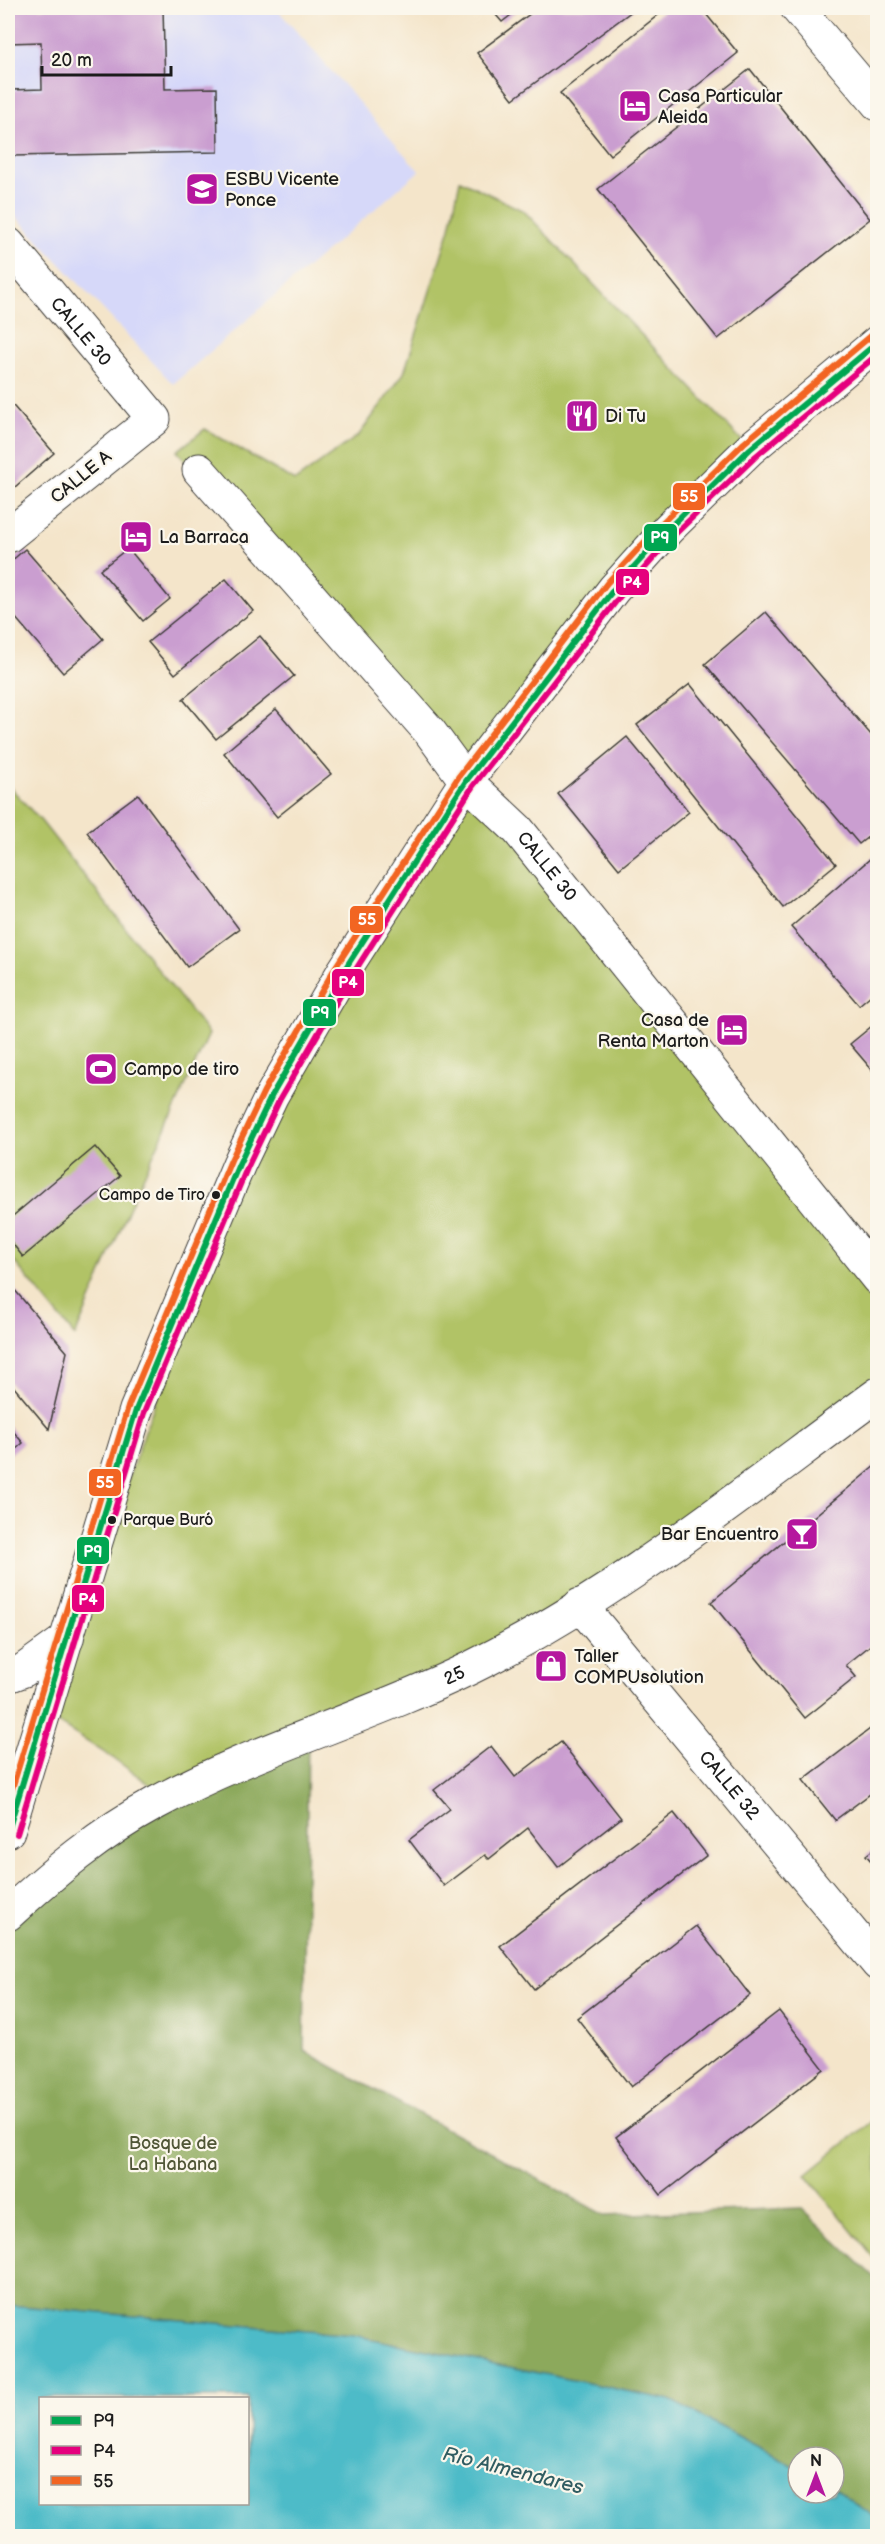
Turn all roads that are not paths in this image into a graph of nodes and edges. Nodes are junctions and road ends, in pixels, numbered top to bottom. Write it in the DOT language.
graph roads {
  1 [pos="797,8"];
  2 [pos="878,104"];
  3 [pos="8,244"];
  4 [pos="878,342"];
  5 [pos="154,419"];
  6 [pos="198,470"];
  7 [pos="8,536"];
  8 [pos="466,781"];
  9 [pos="878,1280"];
  10 [pos="878,1394"];
  11 [pos="580,1605"];
  12 [pos="67,1639"];
  13 [pos="8,1676"];
  14 [pos="8,1831"];
  15 [pos="8,1914"];
  16 [pos="878,1964"];
  1 -- 2 [label="main road"];
  3 -- 5 [label="main road, CALLE 30"];
  4 -- 8 [label="main road"];
  5 -- 7 [label="main road, CALLE A"];
  6 -- 8 [label="main road, CALLE 30"];
  8 -- 9 [label="main road, CALLE 30"];
  8 -- 12 [label="main road"];
  10 -- 11 [label="main road, 25"];
  11 -- 15 [label="main road, 25"];
  11 -- 16 [label="main road, CALLE 32"];
  12 -- 13 [label="main road"];
  12 -- 14 [label="main road"];
}
